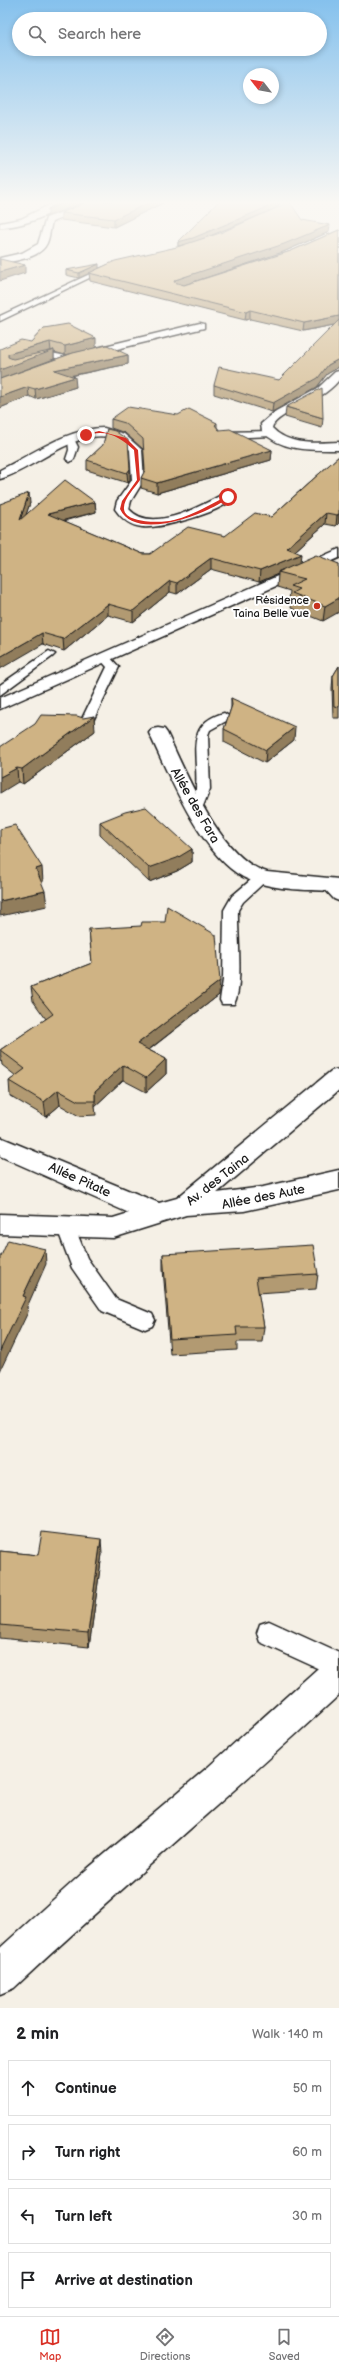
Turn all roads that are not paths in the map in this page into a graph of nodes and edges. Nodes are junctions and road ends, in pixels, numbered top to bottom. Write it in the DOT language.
graph roads {
  1 [pos="49,295"];
  2 [pos="0,319"];
  3 [pos="200,326"];
  4 [pos="69,359"];
  5 [pos="25,361"];
  6 [pos="36,370"];
  7 [pos="339,374"];
  8 [pos="269,434"];
  9 [pos="220,435"];
  10 [pos="71,441"];
  11 [pos="339,446"];
  12 [pos="70,459"];
  13 [pos="0,475"];
  14 [pos="228,497"];
  15 [pos="339,553"];
  16 [pos="49,654"];
  17 [pos="104,657"];
  18 [pos="0,691"];
  19 [pos="0,704"];
  20 [pos="224,717"];
  21 [pos="84,727"];
  22 [pos="158,733"];
  23 [pos="196,808"];
  24 [pos="264,876"];
  25 [pos="336,888"];
  26 [pos="228,1000"];
  27 [pos="339,1077"];
  28 [pos="0,1146"];
  29 [pos="339,1180"];
  30 [pos="186,1205"];
  31 [pos="158,1214"];
  32 [pos="0,1224"];
  33 [pos="66,1228"];
  34 [pos="145,1320"];
  35 [pos="269,1633"];
  36 [pos="339,1666"];
  37 [pos="339,1672"];
  38 [pos="0,1974"];
  1 -- 2 [label="lane"];
  3 -- 4 [label="street"];
  4 -- 5 [label="lane"];
  4 -- 6 [label="street"];
  7 -- 8 [label="street"];
  8 -- 9 [label="lane"];
  8 -- 11 [label="street"];
  10 -- 12 [label="lane"];
  10 -- 13 [label="street"];
  10 -- 14 [label="street"];
  15 -- 17 [label="street"];
  16 -- 18 [label="lane"];
  17 -- 19 [label="street"];
  17 -- 21 [label="lane"];
  20 -- 23 [label="lane"];
  22 -- 23 [label="street, Allée des Fara"];
  23 -- 24 [label="street, Allée des Fara"];
  24 -- 25 [label="street, Allée des Fara"];
  24 -- 26 [label="lane"];
  27 -- 30 [label="street, Av. des Taina"];
  28 -- 31 [label="street, Allée Pitate"];
  29 -- 30 [label="street, Allée des Aute"];
  30 -- 31 [label="street, Av. des Taina"];
  31 -- 33 [label="street, Av. des Taina"];
  32 -- 33 [label="street, Av. des Taina"];
  33 -- 34 [label="lane"];
  35 -- 36 [label="lane"];
  37 -- 38 [label="street"];
}
